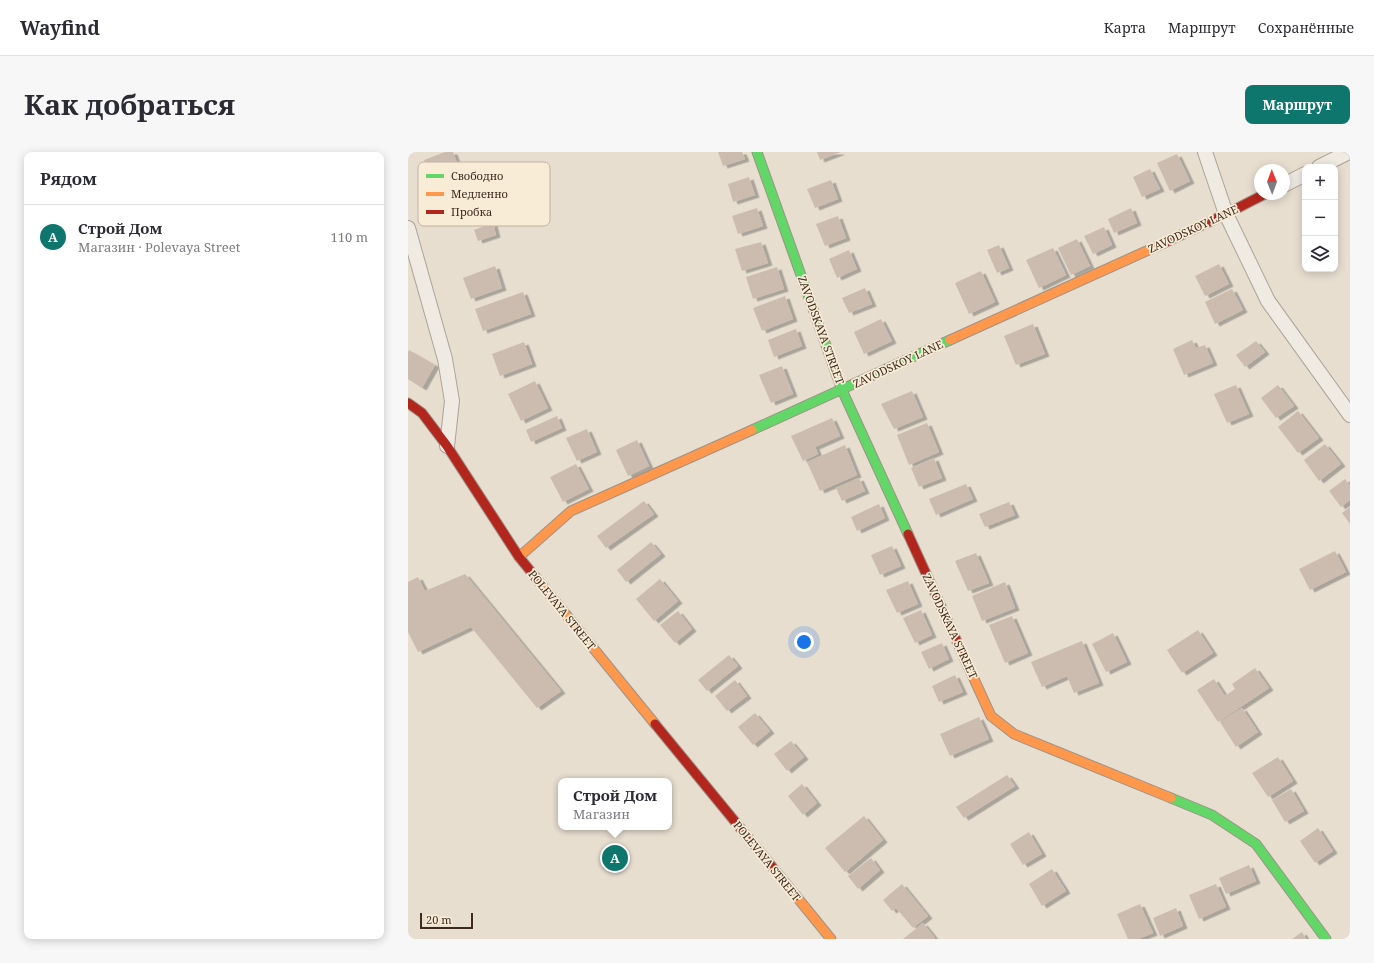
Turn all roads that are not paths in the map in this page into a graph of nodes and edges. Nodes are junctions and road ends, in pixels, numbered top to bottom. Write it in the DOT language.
graph roads {
  1 [pos="757,152"];
  2 [pos="1206,152"];
  3 [pos="1349,152"];
  4 [pos="1325,164"];
  5 [pos="1302,176"];
  6 [pos="1290,182"];
  7 [pos="1254,200"];
  8 [pos="1226,214"];
  9 [pos="408,228"];
  10 [pos="842,390"];
  11 [pos="408,403"];
  12 [pos="1350,415"];
  13 [pos="447,446"];
  14 [pos="519,557"];
  15 [pos="831,939"];
  16 [pos="1326,939"];
  1 -- 10 [label="street, ZAVODSKAYA STREET"];
  2 -- 8 [label="street"];
  3 -- 4 [label="street"];
  5 -- 6 [label="street"];
  7 -- 8 [label="street, ZAVODSKOY LANE"];
  8 -- 10 [label="street, ZAVODSKOY LANE"];
  8 -- 12 [label="street"];
  9 -- 13 [label="street"];
  10 -- 14 [label="street, ZAVODSKOY LANE"];
  10 -- 16 [label="street, ZAVODSKAYA STREET"];
  11 -- 13 [label="street, POLEVAYA STREET"];
  13 -- 14 [label="street, POLEVAYA STREET"];
  14 -- 15 [label="street, POLEVAYA STREET"];
}
